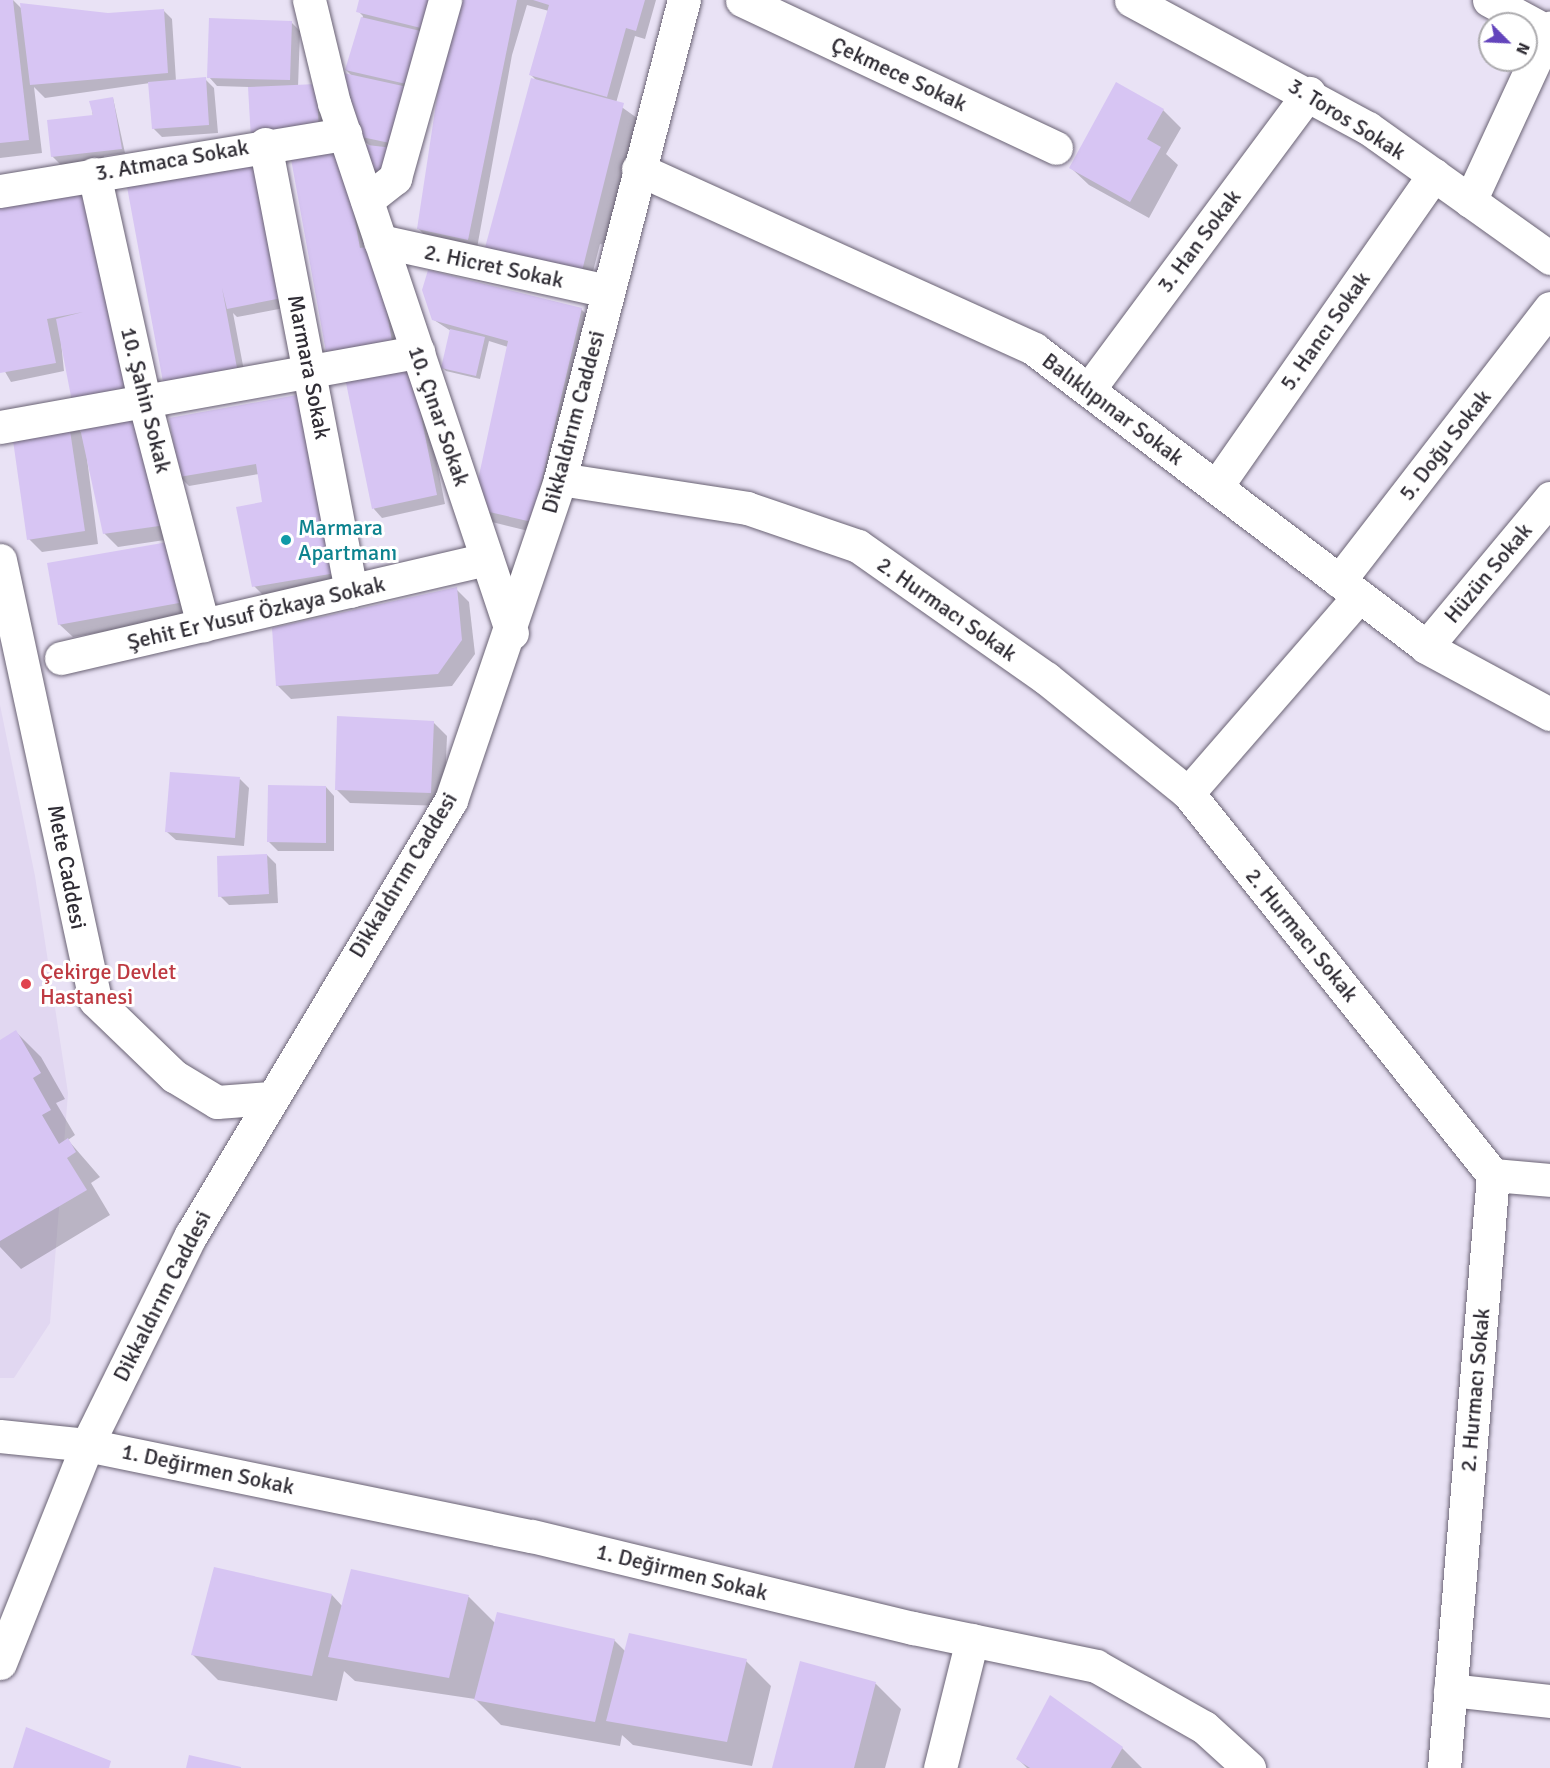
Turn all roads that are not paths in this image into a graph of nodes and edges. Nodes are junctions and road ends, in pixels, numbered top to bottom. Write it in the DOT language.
graph roads {
  1 [pos="309,0"];
  2 [pos="445,0"];
  3 [pos="684,0"];
  4 [pos="742,0"];
  5 [pos="1131,0"];
  6 [pos="1489,0"];
  7 [pos="1549,31"];
  8 [pos="1309,93"];
  9 [pos="345,134"];
  10 [pos="265,144"];
  11 [pos="1056,148"];
  12 [pos="638,169"];
  13 [pos="94,174"];
  14 [pos="1434,174"];
  15 [pos="0,191"];
  16 [pos="367,200"];
  17 [pos="1470,201"];
  18 [pos="380,241"];
  19 [pos="1550,258"];
  20 [pos="607,291"];
  21 [pos="1550,308"];
  22 [pos="418,352"];
  23 [pos="310,369"];
  24 [pos="1089,389"];
  25 [pos="144,400"];
  26 [pos="0,428"];
  27 [pos="560,479"];
  28 [pos="1216,487"];
  29 [pos="1550,498"];
  30 [pos="487,559"];
  31 [pos="0,561"];
  32 [pos="1349,589"];
  33 [pos="351,591"];
  34 [pos="203,625"];
  35 [pos="512,633"];
  36 [pos="1426,647"];
  37 [pos="61,658"];
  38 [pos="1550,714"];
  39 [pos="1188,793"];
  40 [pos="270,1098"];
  41 [pos="1493,1175"];
  42 [pos="1550,1180"];
  43 [pos="0,1436"];
  44 [pos="87,1444"];
  45 [pos="972,1640"];
  46 [pos="0,1663"];
  47 [pos="1450,1690"];
  48 [pos="1550,1701"];
  49 [pos="940,1768"];
  50 [pos="1249,1768"];
  51 [pos="1444,1768"];
  1 -- 9 [label="street, 10. Çınar Sokak"];
  2 -- 16 [label="street"];
  3 -- 12 [label="street, Dikkaldırım Caddesi"];
  4 -- 11 [label="street, Çekmece Sokak"];
  5 -- 8 [label="street, 3. Toros Sokak"];
  6 -- 7 [label="street"];
  7 -- 17 [label="street"];
  8 -- 14 [label="street, 3. Toros Sokak"];
  8 -- 24 [label="street, 3. Han Sokak"];
  9 -- 10 [label="street, 3. Atmaca Sokak"];
  9 -- 16 [label="street, 10. Çınar Sokak"];
  10 -- 13 [label="street, 3. Atmaca Sokak"];
  10 -- 23 [label="street, Marmara Sokak"];
  12 -- 20 [label="street, Dikkaldırım Caddesi"];
  12 -- 24 [label="street, Balıklıpınar Sokak"];
  13 -- 15 [label="street, 3. Atmaca Sokak"];
  13 -- 25 [label="street, 10. Şahin Sokak"];
  14 -- 17 [label="street, 3. Toros Sokak"];
  14 -- 28 [label="street, 5. Hancı Sokak"];
  16 -- 18 [label="street, 10. Çınar Sokak"];
  17 -- 19 [label="street, 3. Toros Sokak"];
  18 -- 20 [label="street, 2. Hicret Sokak"];
  18 -- 22 [label="street, 10. Çınar Sokak"];
  20 -- 27 [label="street, Dikkaldırım Caddesi"];
  21 -- 32 [label="street, 5. Doğu Sokak"];
  22 -- 23 [label="street"];
  22 -- 30 [label="street, 10. Çınar Sokak"];
  23 -- 25 [label="street"];
  23 -- 33 [label="street, Marmara Sokak"];
  24 -- 28 [label="street, Balıklıpınar Sokak"];
  25 -- 26 [label="street"];
  25 -- 34 [label="street, 10. Şahin Sokak"];
  27 -- 35 [label="street, Dikkaldırım Caddesi"];
  27 -- 39 [label="street, 2. Hurmacı Sokak"];
  28 -- 32 [label="street, Balıklıpınar Sokak"];
  29 -- 36 [label="street, Hüzün Sokak"];
  30 -- 33 [label="street, Şehit Er Yusuf Özkaya Sokak"];
  30 -- 35 [label="street, 10. Çınar Sokak"];
  31 -- 40 [label="street, Mete Caddesi"];
  32 -- 36 [label="street, Balıklıpınar Sokak"];
  32 -- 39 [label="street, 5. Doğu Sokak"];
  33 -- 34 [label="street, Şehit Er Yusuf Özkaya Sokak"];
  34 -- 37 [label="street, Şehit Er Yusuf Özkaya Sokak"];
  35 -- 40 [label="street, Dikkaldırım Caddesi"];
  36 -- 38 [label="street, Balıklıpınar Sokak"];
  39 -- 41 [label="street, 2. Hurmacı Sokak"];
  40 -- 44 [label="street, Dikkaldırım Caddesi"];
  41 -- 42 [label="street"];
  41 -- 47 [label="street, 2. Hurmacı Sokak"];
  43 -- 44 [label="street, 1. Değirmen Sokak"];
  44 -- 45 [label="street, 1. Değirmen Sokak"];
  44 -- 46 [label="street, Dikkaldırım Caddesi"];
  45 -- 49 [label="street"];
  45 -- 50 [label="street, 1. Değirmen Sokak"];
  47 -- 48 [label="street"];
  47 -- 51 [label="street, 2. Hurmacı Sokak"];
}
